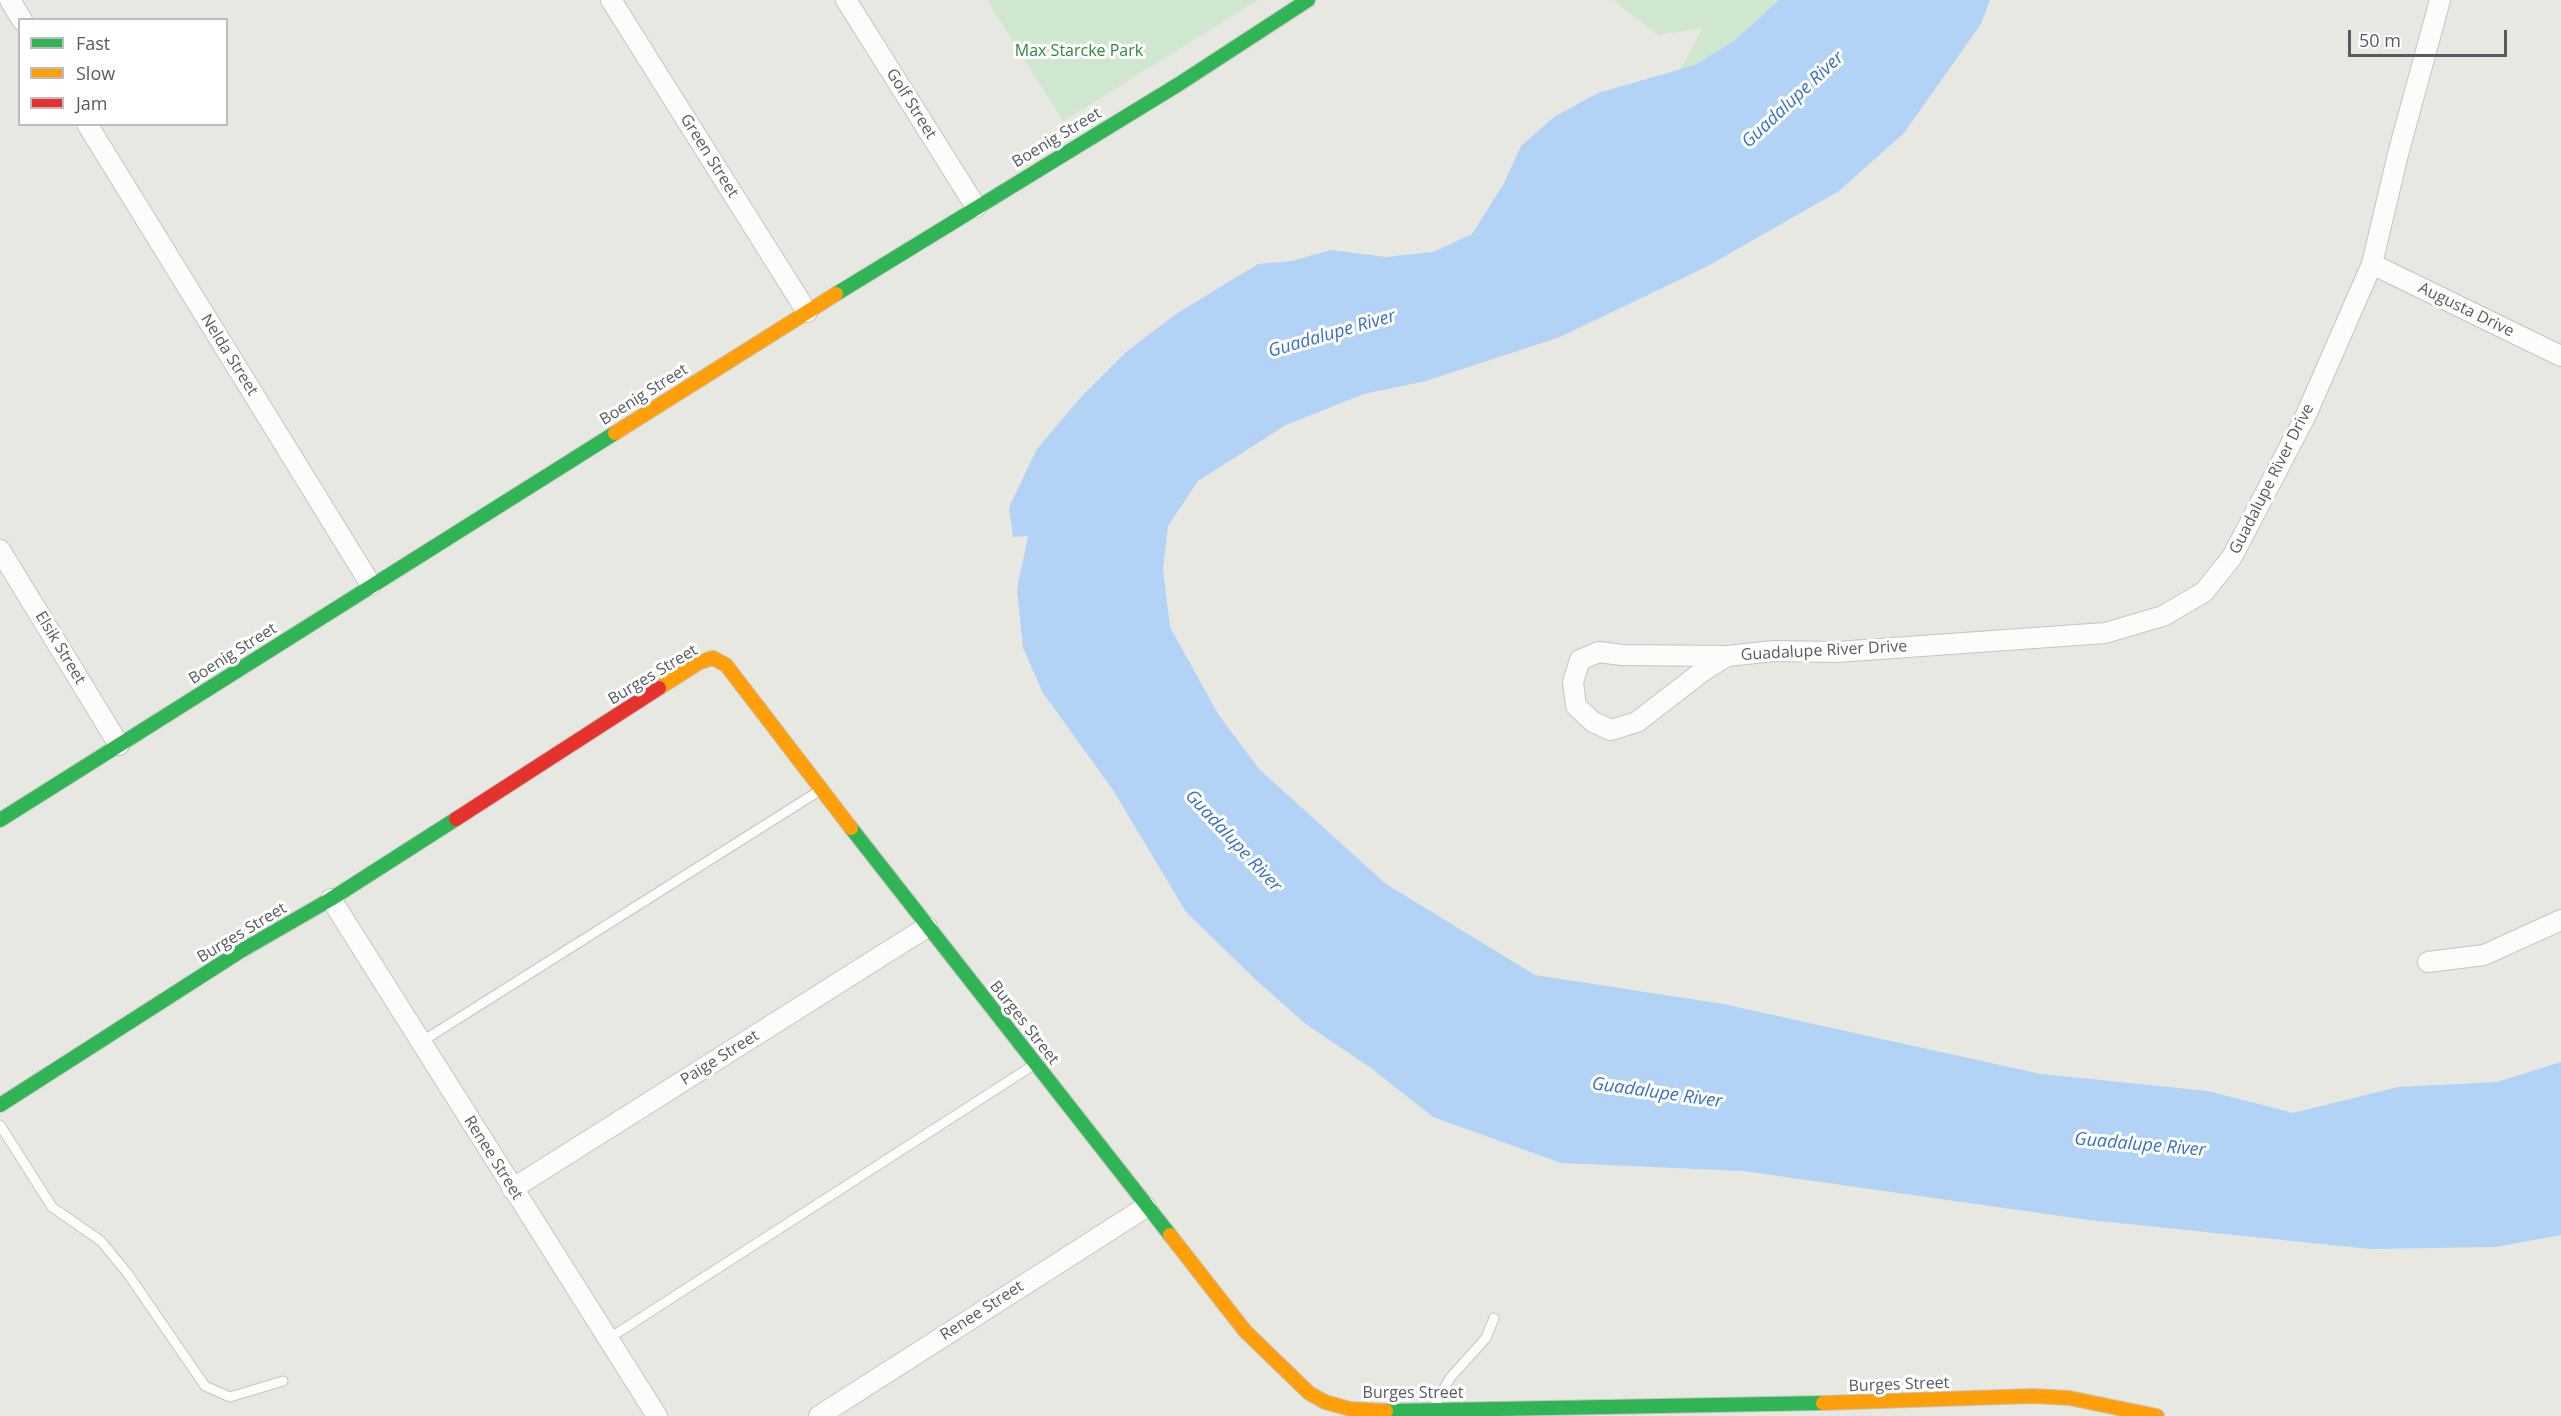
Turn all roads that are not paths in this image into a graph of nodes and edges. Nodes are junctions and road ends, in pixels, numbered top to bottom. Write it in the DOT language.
graph roads {
  1 [pos="10,0"];
  2 [pos="611,0"];
  3 [pos="846,0"];
  4 [pos="1308,0"];
  5 [pos="2440,0"];
  6 [pos="21,18"];
  7 [pos="88,126"];
  8 [pos="976,207"];
  9 [pos="2372,264"];
  10 [pos="807,312"];
  11 [pos="2561,356"];
  12 [pos="0,550"];
  13 [pos="371,585"];
  14 [pos="1727,656"];
  15 [pos="119,745"];
  16 [pos="821,790"];
  17 [pos="0,819"];
  18 [pos="331,898"];
  19 [pos="2561,920"];
  20 [pos="927,927"];
  21 [pos="2428,962"];
  22 [pos="421,1042"];
  23 [pos="1036,1064"];
  24 [pos="0,1105"];
  25 [pos="0,1125"];
  26 [pos="512,1189"];
  27 [pos="1146,1207"];
  28 [pos="1494,1318"];
  29 [pos="608,1339"];
  30 [pos="283,1381"];
  31 [pos="1432,1410"];
  32 [pos="657,1416"];
  33 [pos="819,1416"];
  34 [pos="2157,1416"];
  1 -- 6 [label="street"];
  2 -- 10 [label="street, Green Street"];
  3 -- 8 [label="street, Golf Street"];
  4 -- 8 [label="street, Boenig Street"];
  5 -- 9 [label="street, Guadalupe River Drive"];
  7 -- 13 [label="street, Nelda Street"];
  8 -- 10 [label="street, Boenig Street"];
  9 -- 11 [label="street, Augusta Drive"];
  9 -- 14 [label="street, Guadalupe River Drive"];
  10 -- 13 [label="street, Boenig Street"];
  12 -- 15 [label="street, Elsik Street"];
  13 -- 15 [label="street, Boenig Street"];
  14 -- 14 [label="street, Guadalupe River Drive"];
  15 -- 17 [label="street, Boenig Street"];
  16 -- 18 [label="street, Burges Street"];
  16 -- 20 [label="street, Burges Street"];
  16 -- 22 [label="lane"];
  18 -- 22 [label="street, Renee Street"];
  18 -- 24 [label="street, Burges Street"];
  19 -- 21 [label="street"];
  20 -- 23 [label="street, Burges Street"];
  20 -- 26 [label="street, Paige Street"];
  22 -- 26 [label="street, Renee Street"];
  23 -- 27 [label="street, Burges Street"];
  23 -- 29 [label="lane"];
  25 -- 30 [label="lane"];
  26 -- 29 [label="street, Renee Street"];
  27 -- 31 [label="street, Burges Street"];
  27 -- 33 [label="street, Renee Street"];
  28 -- 31 [label="lane"];
  29 -- 32 [label="street, Renee Street"];
  31 -- 34 [label="street, Burges Street"];
}
